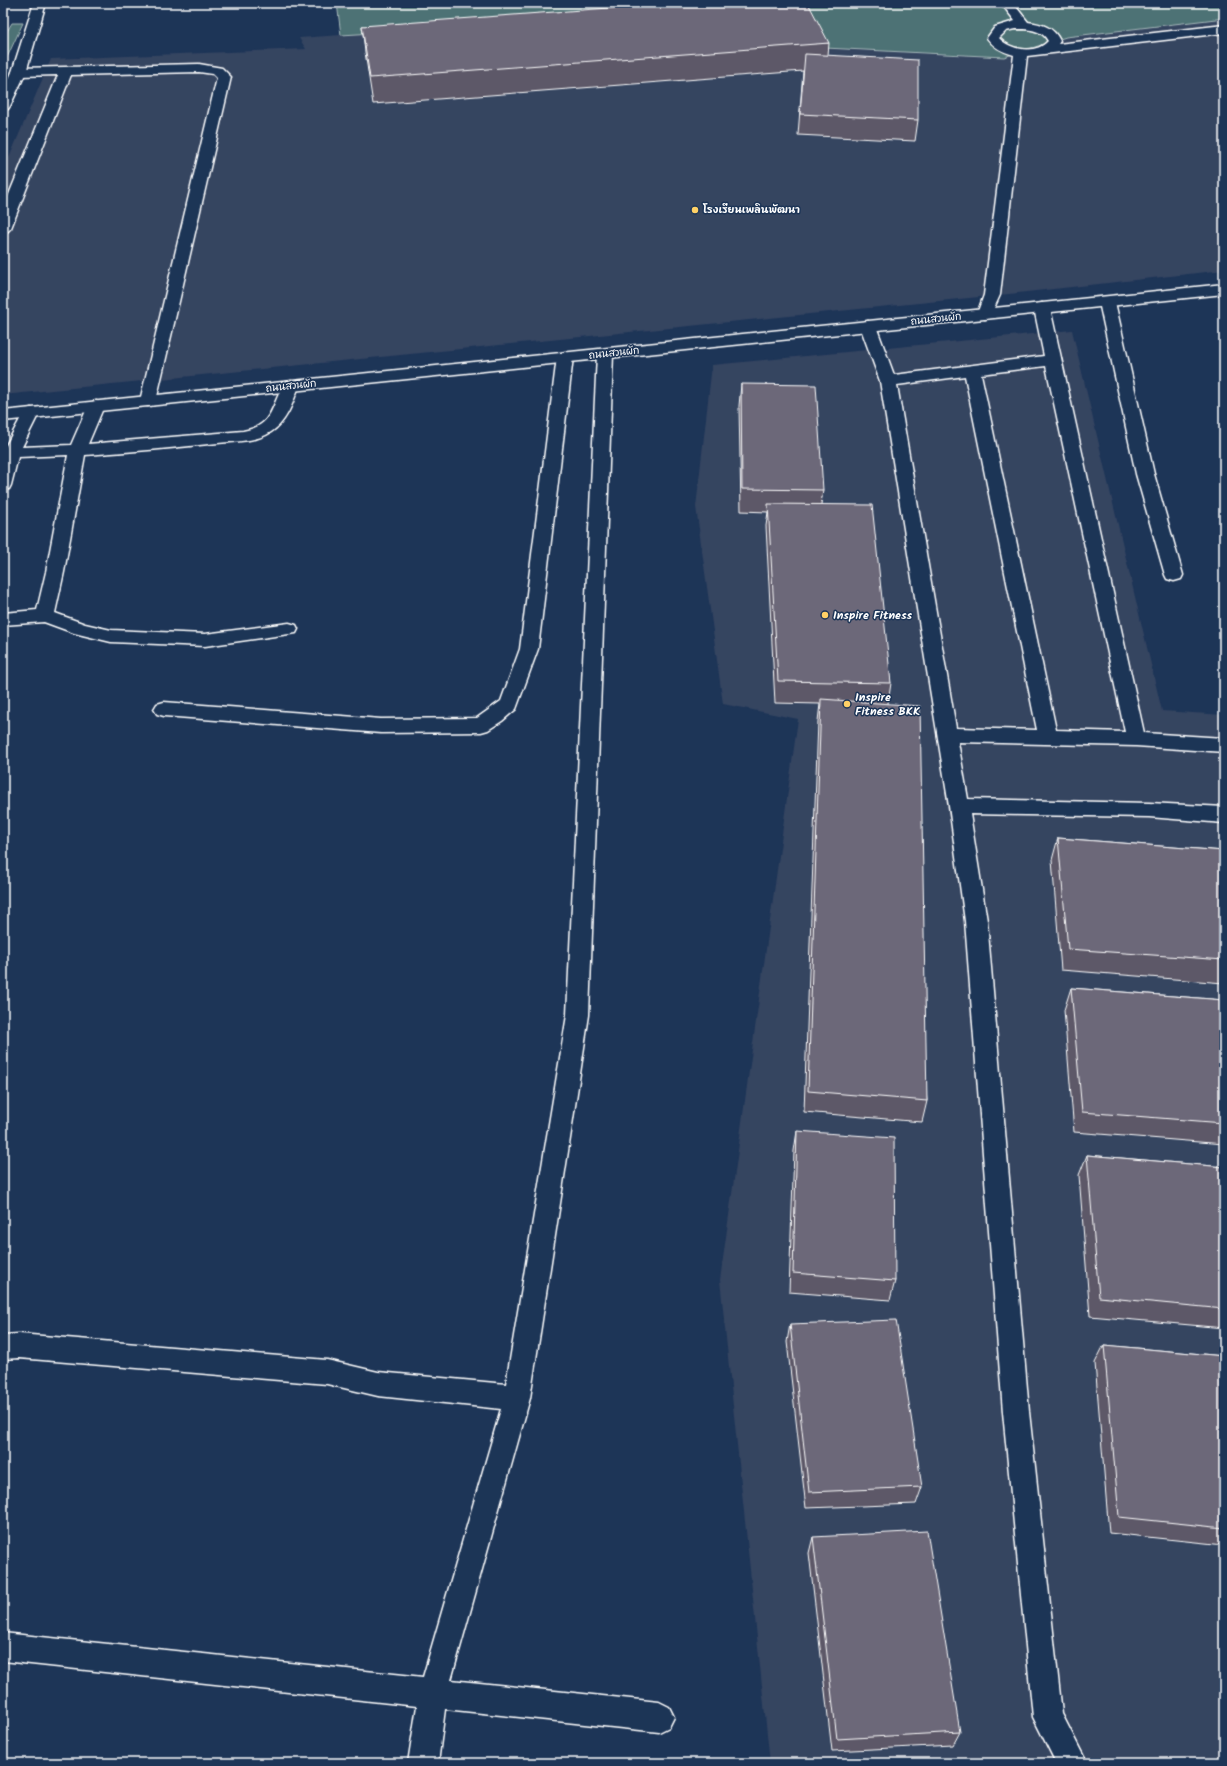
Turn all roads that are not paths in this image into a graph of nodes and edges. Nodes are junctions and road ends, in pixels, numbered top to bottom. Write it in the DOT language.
graph roads {
  1 [pos="40,3"];
  2 [pos="1007,3"];
  3 [pos="1024,25"];
  4 [pos="1224,28"];
  5 [pos="1047,49"];
  6 [pos="1021,52"];
  7 [pos="66,71"];
  8 [pos="19,72"];
  9 [pos="3,106"];
  10 [pos="3,228"];
  11 [pos="1224,290"];
  12 [pos="1107,302"];
  13 [pos="1042,308"];
  14 [pos="985,314"];
  15 [pos="868,326"];
  16 [pos="605,354"];
  17 [pos="565,358"];
  18 [pos="1053,360"];
  19 [pos="972,370"];
  20 [pos="888,381"];
  21 [pos="291,386"];
  22 [pos="148,401"];
  23 [pos="96,406"];
  24 [pos="31,413"];
  25 [pos="3,416"];
  26 [pos="77,451"];
  27 [pos="11,452"];
  28 [pos="3,485"];
  29 [pos="1174,575"];
  30 [pos="45,616"];
  31 [pos="3,619"];
  32 [pos="289,629"];
  33 [pos="164,709"];
  34 [pos="948,735"];
  35 [pos="1048,737"];
  36 [pos="1136,739"];
  37 [pos="1224,745"];
  38 [pos="960,806"];
  39 [pos="1224,815"];
  40 [pos="3,1347"];
  41 [pos="517,1398"];
  42 [pos="3,1647"];
  43 [pos="433,1692"];
  44 [pos="659,1717"];
  45 [pos="423,1763"];
  46 [pos="1072,1763"];
  1 -- 8 [label="street"];
  2 -- 3 [label="lane"];
  3 -- 5 [label="lane"];
  3 -- 6 [label="lane"];
  4 -- 5 [label="lane"];
  5 -- 6 [label="lane"];
  6 -- 14 [label="lane"];
  7 -- 8 [label="street"];
  7 -- 10 [label="street"];
  7 -- 22 [label="street"];
  8 -- 9 [label="street"];
  11 -- 12 [label="street, ถนนสวนผัก"];
  12 -- 13 [label="street, ถนนสวนผัก"];
  12 -- 29 [label="street"];
  13 -- 14 [label="street, ถนนสวนผัก"];
  13 -- 18 [label="lane"];
  14 -- 15 [label="street, ถนนสวนผัก"];
  15 -- 16 [label="street, ถนนสวนผัก"];
  15 -- 20 [label="lane"];
  16 -- 17 [label="street, ถนนสวนผัก"];
  16 -- 41 [label="lane"];
  17 -- 21 [label="street, ถนนสวนผัก"];
  17 -- 33 [label="lane"];
  18 -- 19 [label="lane"];
  18 -- 36 [label="lane"];
  19 -- 20 [label="lane"];
  19 -- 35 [label="lane"];
  20 -- 34 [label="lane"];
  21 -- 22 [label="street, ถนนสวนผัก"];
  21 -- 26 [label="lane"];
  22 -- 23 [label="street, ถนนสวนผัก"];
  23 -- 24 [label="street, ถนนสวนผัก"];
  23 -- 26 [label="lane"];
  24 -- 25 [label="street, ถนนสวนผัก"];
  24 -- 27 [label="lane"];
  26 -- 27 [label="lane"];
  26 -- 30 [label="lane"];
  27 -- 28 [label="lane"];
  30 -- 31 [label="lane"];
  30 -- 32 [label="lane"];
  34 -- 35 [label="lane"];
  34 -- 38 [label="lane"];
  35 -- 36 [label="lane"];
  36 -- 37 [label="lane"];
  38 -- 39 [label="lane"];
  38 -- 46 [label="lane"];
  40 -- 41 [label="lane"];
  41 -- 43 [label="lane"];
  42 -- 43 [label="lane"];
  43 -- 44 [label="lane"];
  43 -- 45 [label="lane"];
}
